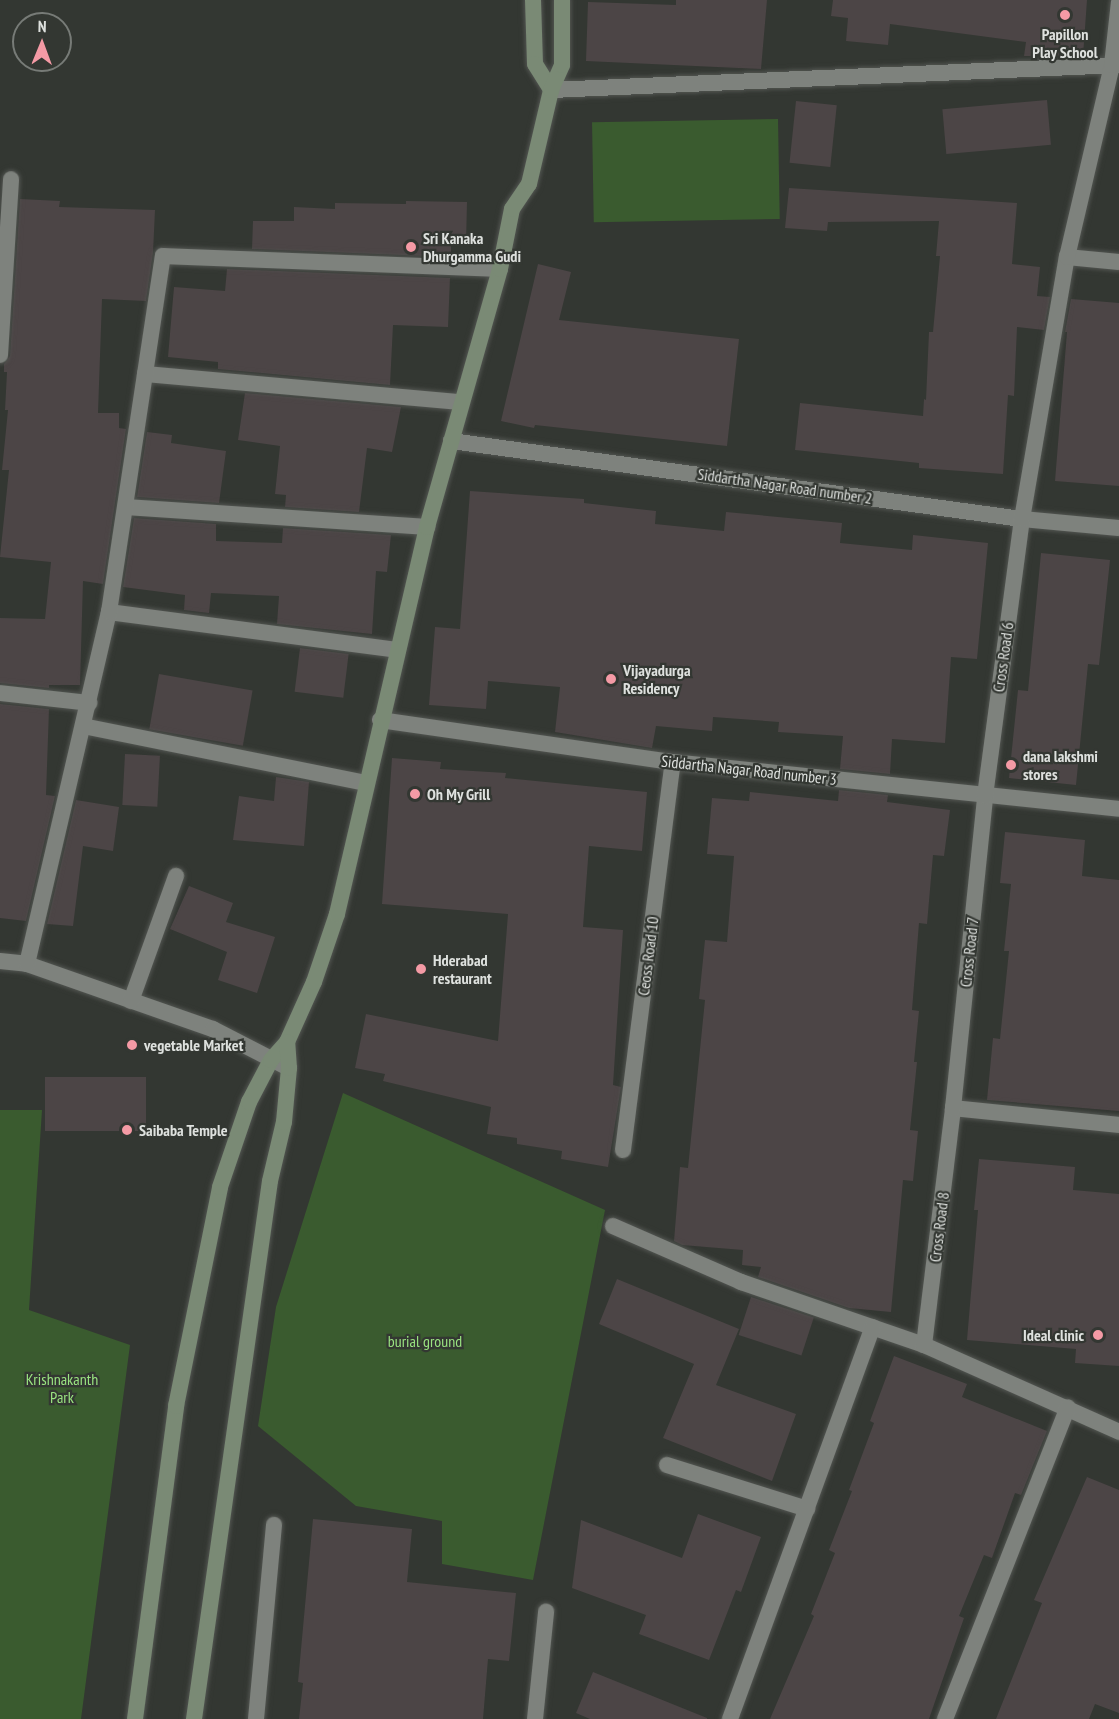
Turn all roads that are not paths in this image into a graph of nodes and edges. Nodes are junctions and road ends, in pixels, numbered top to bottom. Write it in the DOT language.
graph roads {
  1 [pos="533,0"];
  2 [pos="562,0"];
  3 [pos="1119,2"];
  4 [pos="1116,65"];
  5 [pos="551,90"];
  6 [pos="10,179"];
  7 [pos="1067,257"];
  8 [pos="1119,262"];
  9 [pos="500,269"];
  10 [pos="0,355"];
  11 [pos="145,374"];
  12 [pos="461,402"];
  13 [pos="451,441"];
  14 [pos="126,507"];
  15 [pos="1022,519"];
  16 [pos="427,527"];
  17 [pos="1119,528"];
  18 [pos="110,612"];
  19 [pos="397,650"];
  20 [pos="0,693"];
  21 [pos="89,703"];
  22 [pos="380,720"];
  23 [pos="83,726"];
  24 [pos="673,762"];
  25 [pos="366,783"];
  26 [pos="985,796"];
  27 [pos="1119,809"];
  28 [pos="176,876"];
  29 [pos="0,961"];
  30 [pos="27,964"];
  31 [pos="131,1001"];
  32 [pos="287,1042"];
  33 [pos="271,1060"];
  34 [pos="289,1068"];
  35 [pos="953,1108"];
  36 [pos="1119,1125"];
  37 [pos="623,1150"];
  38 [pos="613,1226"];
  39 [pos="873,1327"];
  40 [pos="924,1345"];
  41 [pos="1068,1407"];
  42 [pos="1119,1432"];
  43 [pos="667,1465"];
  44 [pos="807,1509"];
  45 [pos="274,1525"];
  46 [pos="546,1612"];
  47 [pos="135,1719"];
  48 [pos="194,1719"];
  49 [pos="256,1719"];
  50 [pos="535,1719"];
  51 [pos="730,1719"];
  52 [pos="945,1719"];
  1 -- 5 [label="main road"];
  2 -- 5 [label="main road"];
  3 -- 4 [label="street, Cross Road 6"];
  4 -- 5 [label="street"];
  4 -- 7 [label="street, Cross Road 6"];
  5 -- 9 [label="main road"];
  6 -- 10 [label="street"];
  7 -- 8 [label="street"];
  7 -- 15 [label="street, Cross Road 6"];
  9 -- 11 [label="street"];
  9 -- 12 [label="main road"];
  11 -- 12 [label="street"];
  11 -- 14 [label="street"];
  12 -- 13 [label="main road"];
  13 -- 15 [label="street, Siddartha Nagar Road number 2"];
  13 -- 16 [label="main road"];
  14 -- 16 [label="street"];
  14 -- 18 [label="street"];
  15 -- 17 [label="street, Siddartha Nagar Road number 2"];
  15 -- 26 [label="street, Cross Road 6"];
  16 -- 19 [label="main road"];
  18 -- 19 [label="street"];
  18 -- 21 [label="street"];
  19 -- 22 [label="main road"];
  20 -- 21 [label="street"];
  21 -- 23 [label="street"];
  22 -- 24 [label="street, Siddartha Nagar Road number 3"];
  22 -- 25 [label="main road"];
  23 -- 25 [label="street"];
  23 -- 30 [label="street"];
  24 -- 26 [label="street, Siddartha Nagar Road number 3"];
  24 -- 37 [label="street, Ceoss Road 10"];
  25 -- 32 [label="main road"];
  26 -- 27 [label="street, Siddartha Nagar Road number 3"];
  26 -- 35 [label="street, Cross Road 7"];
  28 -- 31 [label="street"];
  29 -- 30 [label="street"];
  30 -- 31 [label="street"];
  31 -- 33 [label="street"];
  32 -- 33 [label="main road"];
  32 -- 34 [label="main road"];
  33 -- 34 [label="street"];
  33 -- 47 [label="main road"];
  34 -- 48 [label="main road"];
  35 -- 36 [label="street"];
  35 -- 40 [label="street, Cross Road 8"];
  38 -- 39 [label="street"];
  39 -- 40 [label="street"];
  39 -- 44 [label="street"];
  40 -- 41 [label="street"];
  41 -- 42 [label="street"];
  41 -- 52 [label="street"];
  43 -- 44 [label="street"];
  44 -- 51 [label="street"];
  45 -- 49 [label="street"];
  46 -- 50 [label="street"];
}
